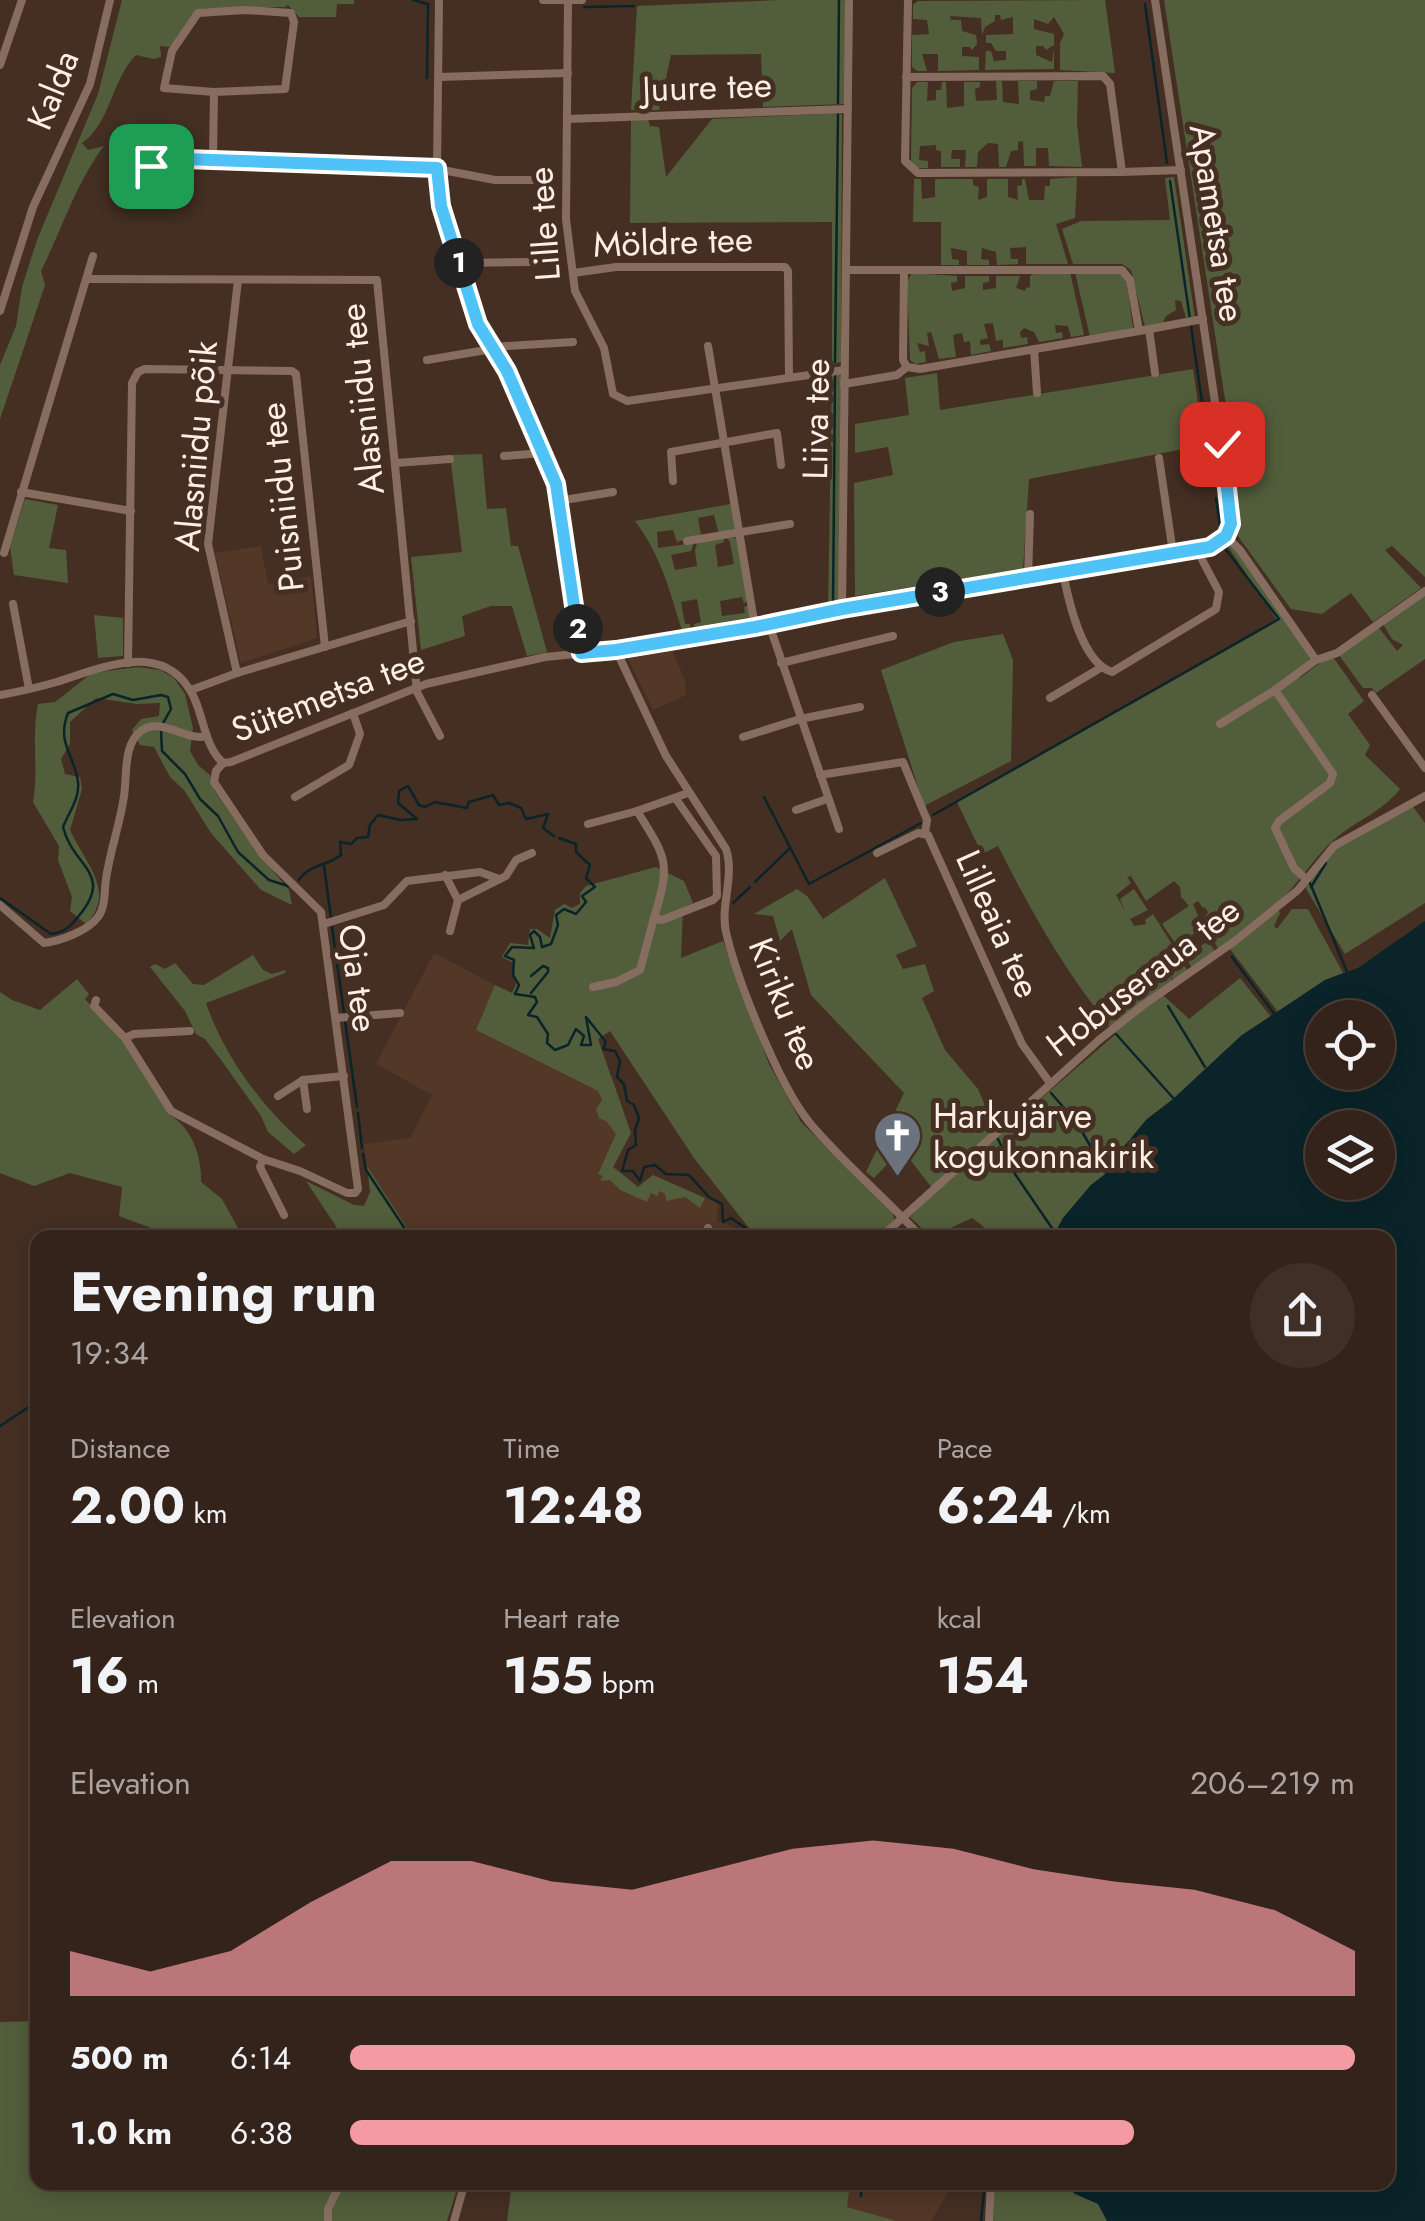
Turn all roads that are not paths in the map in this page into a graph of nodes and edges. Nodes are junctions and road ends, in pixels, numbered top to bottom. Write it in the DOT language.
graph roads {
  1 [pos="22,0"];
  2 [pos="110,0"];
  3 [pos="439,0"];
  4 [pos="543,0"];
  5 [pos="568,0"];
  6 [pos="582,0"];
  7 [pos="849,0"];
  8 [pos="908,0"];
  9 [pos="1155,0"];
  10 [pos="1,59"];
  11 [pos="568,72"];
  12 [pos="439,77"];
  13 [pos="906,77"];
  14 [pos="214,92"];
  15 [pos="848,109"];
  16 [pos="568,118"];
  17 [pos="213,159"];
  18 [pos="437,168"];
  19 [pos="1180,170"];
  20 [pos="1122,172"];
  21 [pos="538,180"];
  22 [pos="128,198"];
  23 [pos="93,256"];
  24 [pos="533,262"];
  25 [pos="459,263"];
  26 [pos="846,270"];
  27 [pos="904,272"];
  28 [pos="572,273"];
  29 [pos="87,279"];
  30 [pos="238,280"];
  31 [pos="0,311"];
  32 [pos="1204,320"];
  33 [pos="1144,330"];
  34 [pos="572,342"];
  35 [pos="708,346"];
  36 [pos="491,348"];
  37 [pos="1034,349"];
  38 [pos="428,360"];
  39 [pos="907,367"];
  40 [pos="229,369"];
  41 [pos="844,370"];
  42 [pos="1155,372"];
  43 [pos="789,376"];
  44 [pos="844,384"];
  45 [pos="715,388"];
  46 [pos="1037,393"];
  47 [pos="723,444"];
  48 [pos="543,453"];
  49 [pos="504,456"];
  50 [pos="1159,458"];
  51 [pos="450,460"];
  52 [pos="396,463"];
  53 [pos="781,465"];
  54 [pos="673,481"];
  55 [pos="22,492"];
  56 [pos="613,492"];
  57 [pos="558,501"];
  58 [pos="131,511"];
  59 [pos="1030,514"];
  60 [pos="790,524"];
  61 [pos="738,533"];
  62 [pos="1226,536"];
  63 [pos="688,541"];
  64 [pos="1198,550"];
  65 [pos="1173,553"];
  66 [pos="4,554"];
  67 [pos="1064,572"];
  68 [pos="1028,577"];
  69 [pos="1425,591"];
  70 [pos="13,604"];
  71 [pos="842,609"];
  72 [pos="412,621"];
  73 [pos="769,624"];
  74 [pos="755,627"];
  75 [pos="893,636"];
  76 [pos="326,648"];
  77 [pos="616,650"];
  78 [pos="581,653"];
  79 [pos="1316,660"];
  80 [pos="128,663"];
  81 [pos="781,663"];
  82 [pos="1102,667"];
  83 [pos="237,673"];
  84 [pos="417,687"];
  85 [pos="29,689"];
  86 [pos="191,690"];
  87 [pos="1275,690"];
  88 [pos="0,695"];
  89 [pos="1372,695"];
  90 [pos="1050,698"];
  91 [pos="860,706"];
  92 [pos="352,713"];
  93 [pos="800,719"];
  94 [pos="1220,724"];
  95 [pos="208,736"];
  96 [pos="440,736"];
  97 [pos="743,737"];
  98 [pos="224,762"];
  99 [pos="1425,768"];
  100 [pos="820,775"];
  101 [pos="688,793"];
  102 [pos="1425,796"];
  103 [pos="295,797"];
  104 [pos="827,799"];
  105 [pos="676,800"];
  106 [pos="796,810"];
  107 [pos="637,812"];
  108 [pos="588,824"];
  109 [pos="839,829"];
  110 [pos="926,833"];
  111 [pos="532,853"];
  112 [pos="877,853"];
  113 [pos="445,875"];
  114 [pos="499,879"];
  115 [pos="1306,880"];
  116 [pos="458,900"];
  117 [pos="0,905"];
  118 [pos="654,918"];
  119 [pos="324,924"];
  120 [pos="450,931"];
  121 [pos="592,986"];
  122 [pos="96,1000"];
  123 [pos="400,1013"];
  124 [pos="336,1018"];
  125 [pos="190,1032"];
  126 [pos="124,1038"];
  127 [pos="344,1076"];
  128 [pos="303,1080"];
  129 [pos="1050,1084"];
  130 [pos="278,1096"];
  131 [pos="307,1109"];
  132 [pos="263,1159"];
  133 [pos="284,1215"];
  134 [pos="903,1216"];
  135 [pos="888,1230"];
  136 [pos="915,1230"];
  137 [pos="338,2190"];
  138 [pos="462,2190"];
  139 [pos="991,2190"];
  140 [pos="328,2221"];
  141 [pos="454,2221"];
  142 [pos="989,2221"];
  1 -- 10 [label="street"];
  2 -- 31 [label="street, Kalda"];
  3 -- 12 [label="street"];
  4 -- 5 [label="street"];
  5 -- 6 [label="street"];
  5 -- 11 [label="street, Lille tee"];
  7 -- 15 [label="street, Liiva tee"];
  8 -- 13 [label="street"];
  9 -- 19 [label="street, Apametsa tee"];
  11 -- 12 [label="street"];
  11 -- 16 [label="street, Lille tee"];
  12 -- 18 [label="street"];
  13 -- 20 [label="street"];
  13 -- 20 [label="street"];
  14 -- 14 [label="street"];
  14 -- 17 [label="street"];
  15 -- 16 [label="street, Juure tee"];
  15 -- 26 [label="street, Liiva tee"];
  16 -- 28 [label="street, Lille tee"];
  17 -- 18 [label="street"];
  17 -- 22 [label="street"];
  18 -- 21 [label="street"];
  18 -- 25 [label="street"];
  19 -- 20 [label="street"];
  19 -- 32 [label="street, Apametsa tee"];
  23 -- 29 [label="street"];
  24 -- 25 [label="street"];
  25 -- 36 [label="street"];
  26 -- 27 [label="street"];
  26 -- 41 [label="street, Liiva tee"];
  27 -- 33 [label="street"];
  27 -- 39 [label="street"];
  28 -- 43 [label="street, Möldre tee"];
  28 -- 45 [label="street, Lille tee"];
  29 -- 30 [label="street, Alasniidu tee"];
  29 -- 55 [label="street"];
  30 -- 40 [label="street, Alasniidu põik"];
  30 -- 52 [label="street, Alasniidu tee"];
  32 -- 33 [label="street"];
  32 -- 62 [label="street, Apametsa tee"];
  33 -- 37 [label="street"];
  33 -- 42 [label="street"];
  34 -- 36 [label="street"];
  35 -- 45 [label="street"];
  36 -- 38 [label="street"];
  36 -- 48 [label="street"];
  37 -- 39 [label="street"];
  37 -- 46 [label="street"];
  39 -- 44 [label="street"];
  40 -- 58 [label="street, Puisniidu tee"];
  40 -- 76 [label="street, Puisniidu tee"];
  40 -- 83 [label="street, Alasniidu põik"];
  41 -- 43 [label="street, Lille tee"];
  41 -- 44 [label="street, Liiva tee"];
  43 -- 45 [label="street, Lille tee"];
  44 -- 71 [label="street, Liiva tee"];
  45 -- 47 [label="street"];
  47 -- 53 [label="street"];
  47 -- 54 [label="street"];
  47 -- 61 [label="street"];
  48 -- 49 [label="street"];
  48 -- 57 [label="street"];
  50 -- 65 [label="street"];
  51 -- 52 [label="street"];
  52 -- 72 [label="street, Alasniidu tee"];
  55 -- 58 [label="street"];
  55 -- 66 [label="street"];
  56 -- 57 [label="street"];
  57 -- 78 [label="street"];
  58 -- 80 [label="street, Puisniidu tee"];
  59 -- 68 [label="street"];
  60 -- 61 [label="street"];
  61 -- 63 [label="street"];
  61 -- 74 [label="street"];
  62 -- 64 [label="street"];
  62 -- 79 [label="street"];
  64 -- 65 [label="street"];
  64 -- 82 [label="street"];
  65 -- 67 [label="street"];
  67 -- 68 [label="street"];
  67 -- 82 [label="street"];
  68 -- 71 [label="street"];
  69 -- 79 [label="street"];
  70 -- 85 [label="street"];
  71 -- 73 [label="street"];
  72 -- 76 [label="street"];
  72 -- 84 [label="street, Alasniidu tee"];
  73 -- 74 [label="street"];
  73 -- 81 [label="street"];
  74 -- 77 [label="street"];
  75 -- 81 [label="street"];
  76 -- 83 [label="street"];
  77 -- 78 [label="street, Sütemetsa tee"];
  77 -- 101 [label="street, Kiriku tee"];
  78 -- 84 [label="street, Sütemetsa tee"];
  79 -- 87 [label="street"];
  80 -- 85 [label="street, Sütemetsa tee"];
  80 -- 86 [label="street, Sütemetsa tee"];
  81 -- 93 [label="street"];
  82 -- 90 [label="street"];
  83 -- 86 [label="street"];
  84 -- 92 [label="street, Sütemetsa tee"];
  84 -- 96 [label="street"];
  85 -- 88 [label="street, Sütemetsa tee"];
  86 -- 95 [label="street, Sütemetsa tee"];
  87 -- 94 [label="street"];
  87 -- 115 [label="street"];
  89 -- 99 [label="street"];
  91 -- 93 [label="street"];
  92 -- 98 [label="street, Sütemetsa tee"];
  92 -- 103 [label="street"];
  93 -- 97 [label="street"];
  93 -- 100 [label="street"];
  95 -- 98 [label="street, Sütemetsa tee"];
  95 -- 117 [label="street"];
  98 -- 119 [label="street, Oja tee"];
  100 -- 104 [label="street"];
  100 -- 110 [label="street"];
  101 -- 105 [label="street"];
  101 -- 134 [label="street, Kiriku tee"];
  102 -- 115 [label="street, Hobuseraua tee"];
  104 -- 106 [label="street"];
  104 -- 109 [label="street"];
  105 -- 107 [label="street"];
  105 -- 118 [label="street"];
  107 -- 108 [label="street"];
  107 -- 118 [label="street"];
  110 -- 112 [label="street, Lilleaia tee"];
  110 -- 129 [label="street, Lilleaia tee"];
  111 -- 114 [label="street"];
  113 -- 114 [label="street"];
  113 -- 116 [label="street"];
  113 -- 119 [label="street"];
  114 -- 116 [label="street"];
  115 -- 129 [label="street, Hobuseraua tee"];
  116 -- 120 [label="street"];
  118 -- 121 [label="street"];
  119 -- 124 [label="street, Oja tee"];
  122 -- 126 [label="street"];
  123 -- 124 [label="street"];
  124 -- 127 [label="street, Oja tee"];
  125 -- 126 [label="street"];
  126 -- 132 [label="street"];
  127 -- 128 [label="street"];
  127 -- 132 [label="street, Oja tee"];
  128 -- 130 [label="street"];
  128 -- 131 [label="street"];
  129 -- 134 [label="street, Hobuseraua tee"];
  132 -- 133 [label="street"];
  134 -- 135 [label="street, Hobuseraua tee"];
  134 -- 136 [label="street, Kiriku tee"];
  137 -- 140 [label="street"];
  138 -- 141 [label="street"];
  139 -- 142 [label="street"];
}
